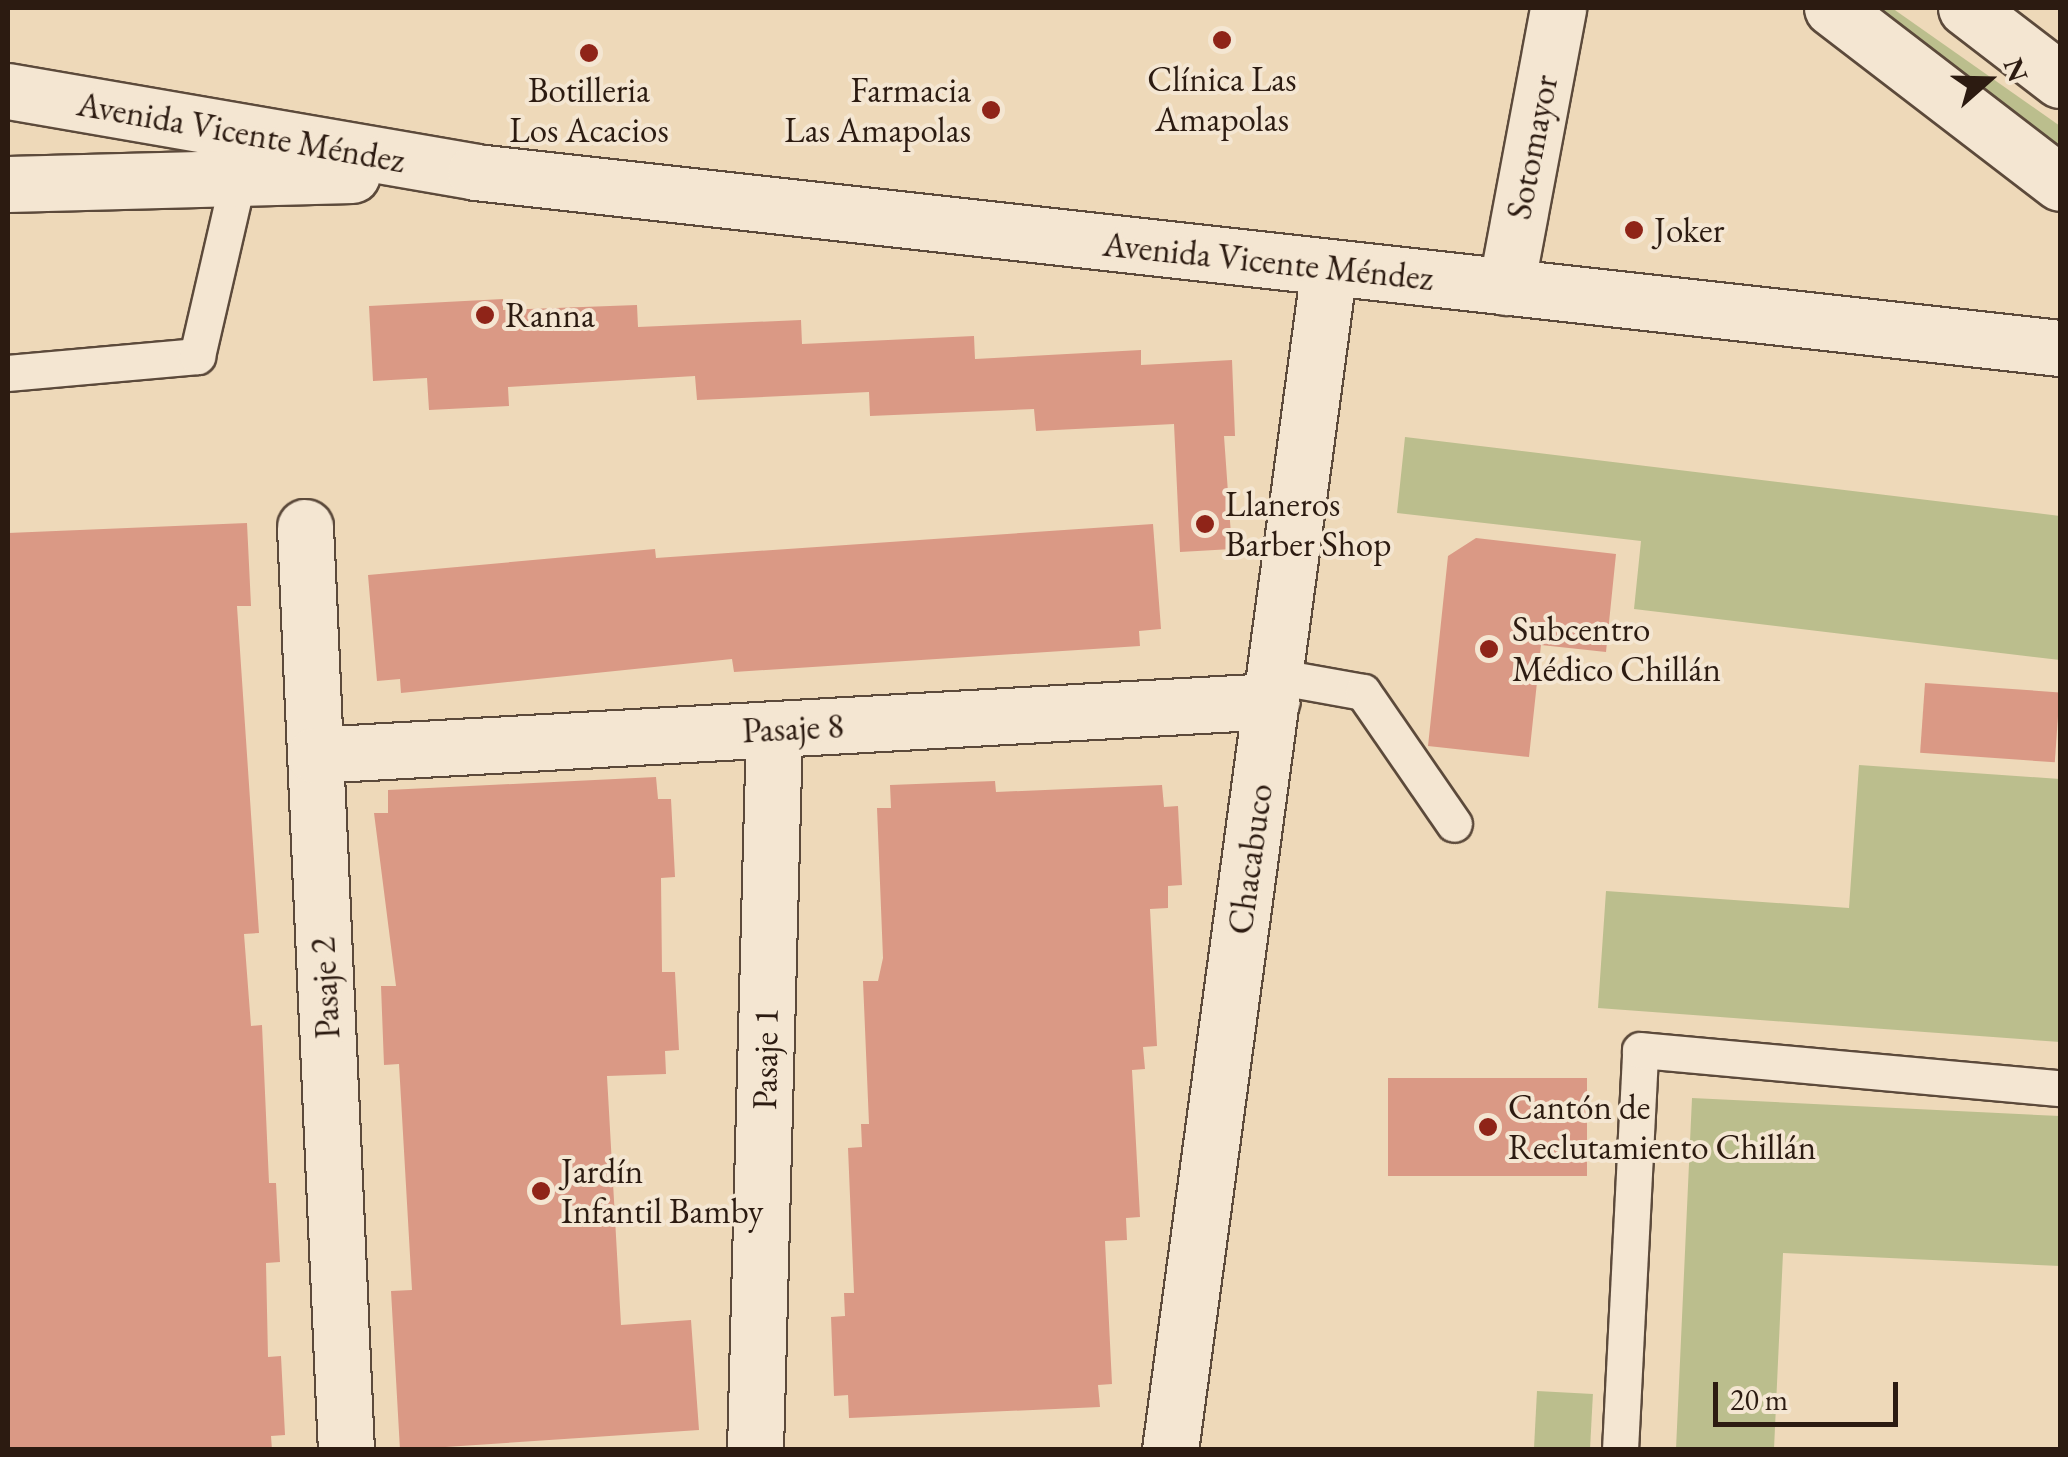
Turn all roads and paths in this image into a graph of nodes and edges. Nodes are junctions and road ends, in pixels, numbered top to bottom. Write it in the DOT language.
graph roads {
  1 [pos="1558,8"];
  2 [pos="1832,8"];
  3 [pos="1966,8"];
  4 [pos="2060,80"];
  5 [pos="8,92"];
  6 [pos="475,172"];
  7 [pos="238,178"];
  8 [pos="2060,183"];
  9 [pos="8,184"];
  10 [pos="1329,268"];
  11 [pos="1506,287"];
  12 [pos="2060,348"];
  13 [pos="8,372"];
  14 [pos="305,527"];
  15 [pos="1272,689"];
  16 [pos="774,729"];
  17 [pos="315,755"];
  18 [pos="1454,824"];
  19 [pos="2060,1088"];
  20 [pos="346,1450"];
  21 [pos="755,1450"];
  22 [pos="1170,1450"];
  23 [pos="1620,1450"];
  1 -- 11 [label="street, Sotomayor"];
  2 -- 8 [label="street"];
  3 -- 4 [label="street"];
  5 -- 6 [label="street, Avenida Vicente Méndez"];
  6 -- 7 [label="street, Avenida Vicente Méndez"];
  6 -- 10 [label="street, Avenida Vicente Méndez"];
  7 -- 9 [label="street, Avenida Vicente Méndez"];
  7 -- 13 [label="lane"];
  10 -- 11 [label="street, Avenida Vicente Méndez"];
  10 -- 15 [label="street, Chacabuco"];
  11 -- 12 [label="street, Avenida Vicente Méndez"];
  14 -- 17 [label="street, Pasaje 2"];
  15 -- 16 [label="street, Pasaje 8"];
  15 -- 18 [label="lane"];
  15 -- 22 [label="street, Chacabuco"];
  16 -- 17 [label="street, Pasaje 8"];
  16 -- 21 [label="street, Pasaje 1"];
  17 -- 20 [label="street, Pasaje 2"];
  19 -- 23 [label="lane"];
}
